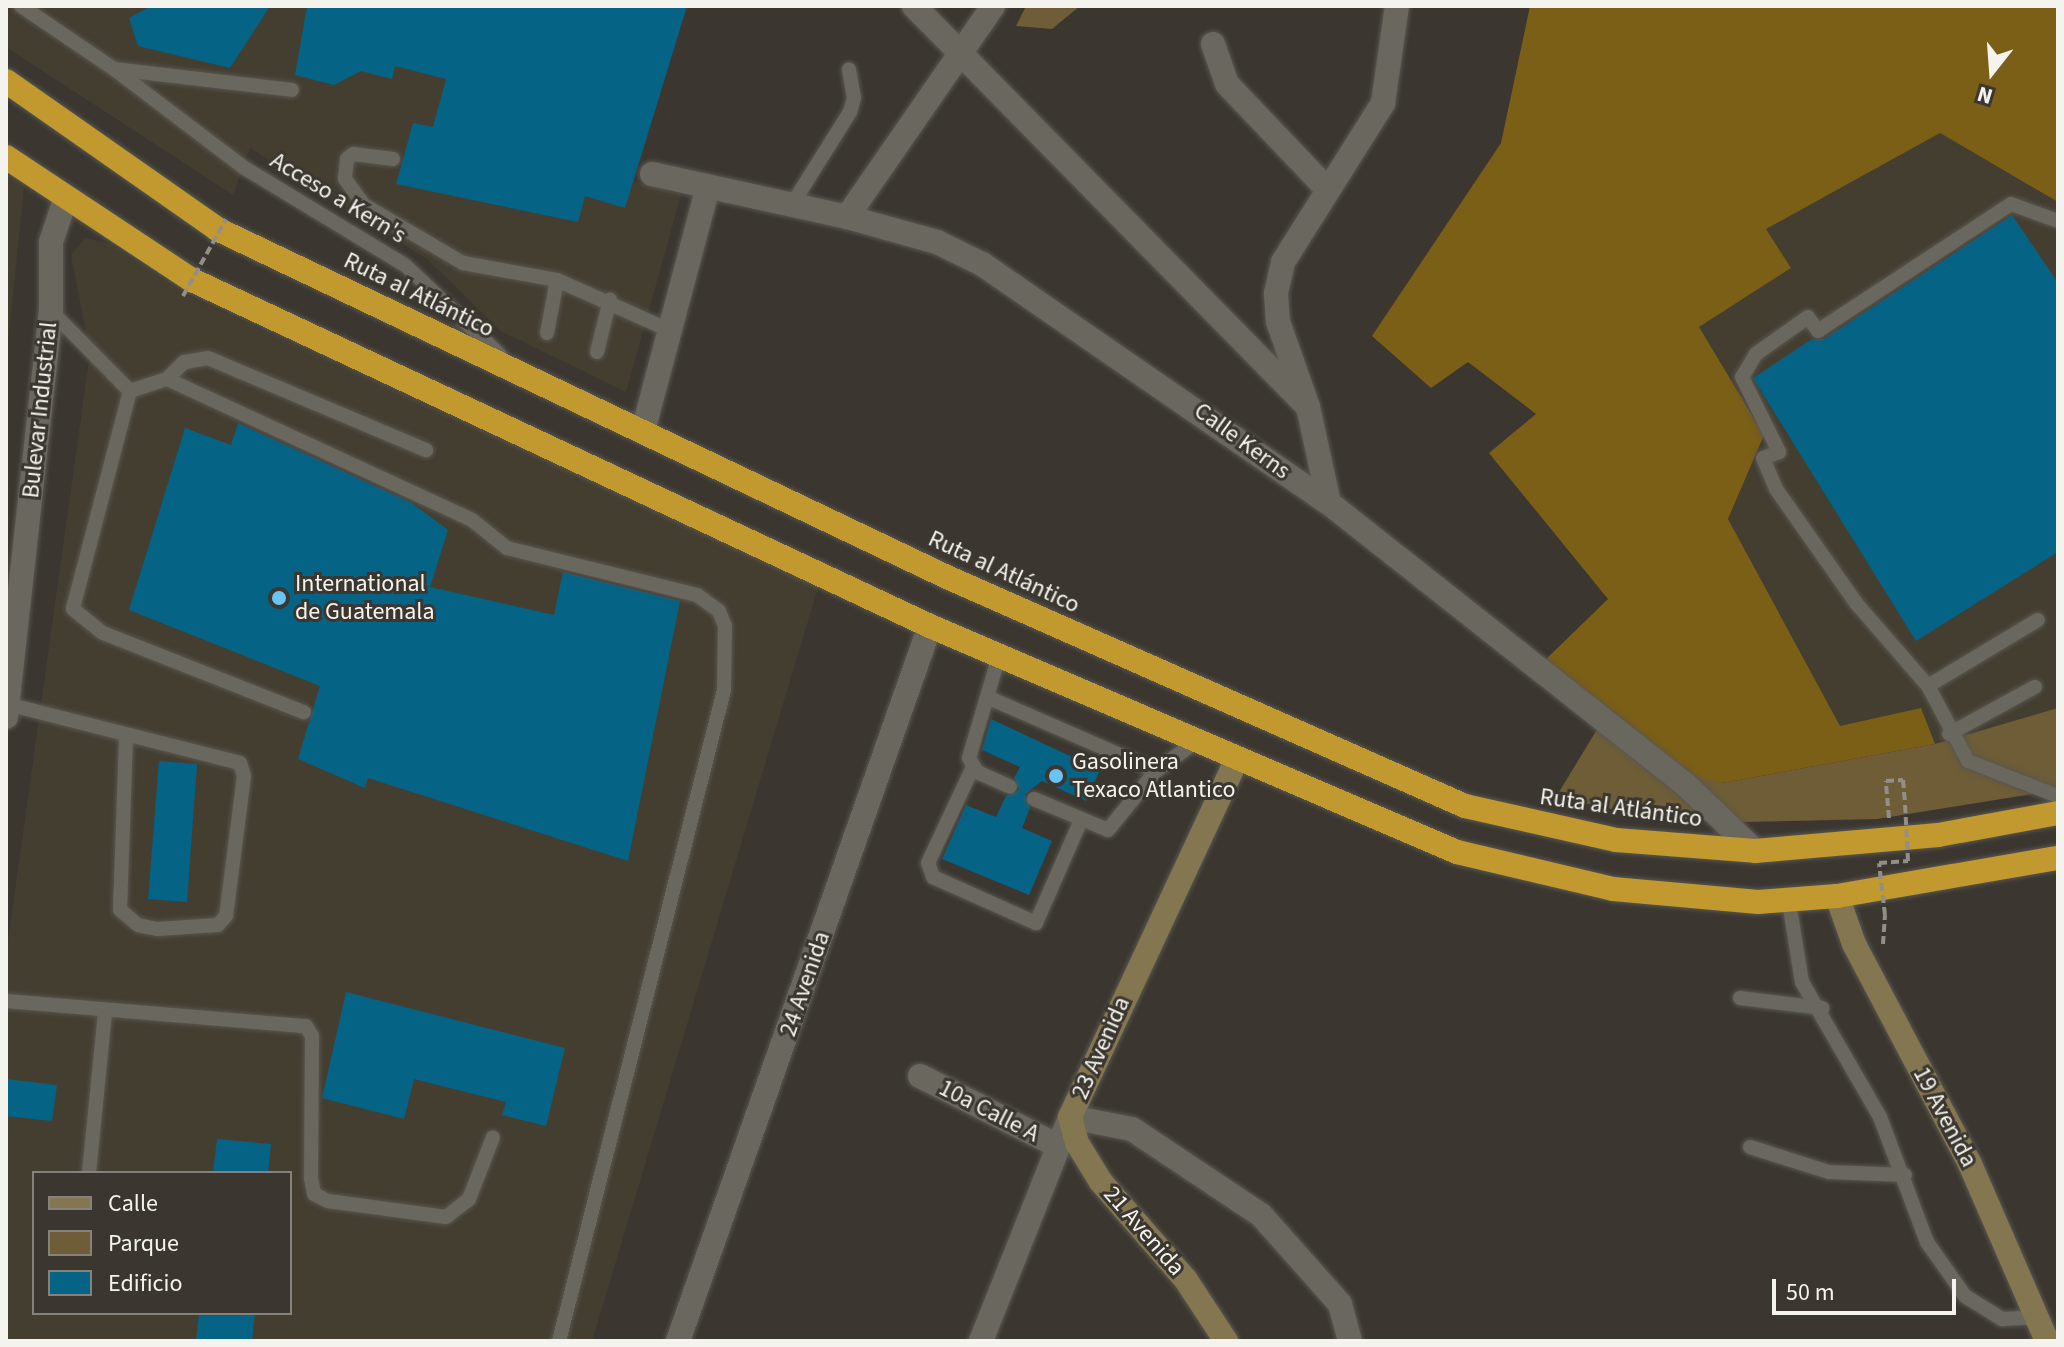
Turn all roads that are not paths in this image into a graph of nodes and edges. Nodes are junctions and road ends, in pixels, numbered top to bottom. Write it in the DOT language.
graph roads {
  1 [pos="21,6"];
  2 [pos="914,6"];
  3 [pos="993,6"];
  4 [pos="1397,6"];
  5 [pos="1213,44"];
  6 [pos="963,57"];
  7 [pos="114,69"];
  8 [pos="849,69"];
  9 [pos="6,81"];
  10 [pos="292,90"];
  11 [pos="6,157"];
  12 [pos="393,159"];
  13 [pos="652,174"];
  14 [pos="708,187"];
  15 [pos="1327,189"];
  16 [pos="65,200"];
  17 [pos="791,206"];
  18 [pos="847,217"];
  19 [pos="2058,221"];
  20 [pos="557,280"];
  21 [pos="610,300"];
  22 [pos="51,311"];
  23 [pos="669,330"];
  24 [pos="547,333"];
  25 [pos="597,352"];
  26 [pos="528,378"];
  27 [pos="167,379"];
  28 [pos="130,391"];
  29 [pos="1308,407"];
  30 [pos="643,431"];
  31 [pos="426,450"];
  32 [pos="1329,503"];
  33 [pos="2038,620"];
  34 [pos="930,626"];
  35 [pos="999,656"];
  36 [pos="8,679"];
  37 [pos="1928,686"];
  38 [pos="2035,687"];
  39 [pos="987,697"];
  40 [pos="7,711"];
  41 [pos="304,712"];
  42 [pos="1949,734"];
  43 [pos="126,736"];
  44 [pos="1194,743"];
  45 [pos="1236,761"];
  46 [pos="973,767"];
  47 [pos="1156,771"];
  48 [pos="1010,787"];
  49 [pos="2058,796"];
  50 [pos="1034,799"];
  51 [pos="2058,813"];
  52 [pos="1081,820"];
  53 [pos="1755,851"];
  54 [pos="2058,858"];
  55 [pos="2031,862"];
  56 [pos="2058,867"];
  57 [pos="1837,896"];
  58 [pos="1789,902"];
  59 [pos="1740,998"];
  60 [pos="6,1001"];
  61 [pos="1822,1008"];
  62 [pos="105,1013"];
  63 [pos="920,1076"];
  64 [pos="1070,1117"];
  65 [pos="493,1137"];
  66 [pos="1058,1146"];
  67 [pos="1750,1147"];
  68 [pos="89,1171"];
  69 [pos="1905,1175"];
  70 [pos="2037,1317"];
  71 [pos="559,1341"];
  72 [pos="678,1341"];
  73 [pos="981,1341"];
  74 [pos="1226,1341"];
  75 [pos="1350,1341"];
  76 [pos="2047,1341"];
  1 -- 7 [label="lane, Acceso a Kern's"];
  2 -- 6 [label="street"];
  3 -- 6 [label="street"];
  4 -- 15 [label="street"];
  5 -- 15 [label="street"];
  6 -- 18 [label="street"];
  6 -- 29 [label="street"];
  7 -- 10 [label="lane"];
  7 -- 26 [label="lane, Acceso a Kern's"];
  8 -- 17 [label="lane"];
  9 -- 26 [label="highway, Ruta al Atlántico"];
  11 -- 16 [label="highway"];
  12 -- 20 [label="lane"];
  13 -- 14 [label="street, Calle Kerns"];
  14 -- 17 [label="street, Calle Kerns"];
  14 -- 23 [label="street"];
  15 -- 29 [label="street"];
  16 -- 22 [label="street, Bulevar Industrial"];
  16 -- 34 [label="highway"];
  17 -- 18 [label="street, Calle Kerns"];
  18 -- 32 [label="street, Calle Kerns"];
  19 -- 37 [label="lane"];
  20 -- 21 [label="lane"];
  20 -- 24 [label="lane"];
  21 -- 23 [label="lane"];
  21 -- 25 [label="lane"];
  22 -- 28 [label="lane"];
  22 -- 36 [label="street, Bulevar Industrial"];
  23 -- 30 [label="street"];
  26 -- 30 [label="highway, Ruta al Atlántico"];
  27 -- 28 [label="lane"];
  27 -- 31 [label="lane"];
  27 -- 71 [label="lane"];
  28 -- 41 [label="lane"];
  29 -- 32 [label="street"];
  30 -- 53 [label="highway, Ruta al Atlántico"];
  32 -- 53 [label="street, Calle Kerns"];
  33 -- 37 [label="lane"];
  34 -- 35 [label="highway"];
  34 -- 72 [label="street, 24 Avenida"];
  35 -- 39 [label="lane"];
  35 -- 44 [label="highway"];
  36 -- 40 [label="street, Bulevar Industrial"];
  37 -- 42 [label="lane"];
  38 -- 42 [label="lane"];
  39 -- 46 [label="lane"];
  39 -- 47 [label="lane"];
  40 -- 43 [label="lane"];
  42 -- 49 [label="lane"];
  43 -- 43 [label="lane"];
  44 -- 45 [label="highway"];
  44 -- 47 [label="lane"];
  45 -- 58 [label="highway"];
  45 -- 64 [label="street, 23 Avenida"];
  46 -- 48 [label="lane"];
  46 -- 52 [label="lane"];
  47 -- 52 [label="lane"];
  50 -- 52 [label="lane"];
  51 -- 53 [label="highway, Ruta al Atlántico"];
  54 -- 55 [label="highway"];
  55 -- 56 [label="lane"];
  55 -- 57 [label="highway"];
  57 -- 58 [label="highway"];
  57 -- 70 [label="street, 19 Avenida"];
  58 -- 61 [label="lane"];
  59 -- 61 [label="lane"];
  60 -- 62 [label="lane"];
  61 -- 69 [label="lane"];
  62 -- 65 [label="lane"];
  62 -- 68 [label="lane"];
  63 -- 66 [label="street, 10a Calle A"];
  64 -- 66 [label="street, 23 Avenida"];
  64 -- 74 [label="street, 21 Avenida"];
  64 -- 75 [label="street"];
  66 -- 73 [label="street, 23 Avenida"];
  67 -- 69 [label="lane"];
  69 -- 70 [label="lane"];
  70 -- 76 [label="street, 19 Avenida"];
}
